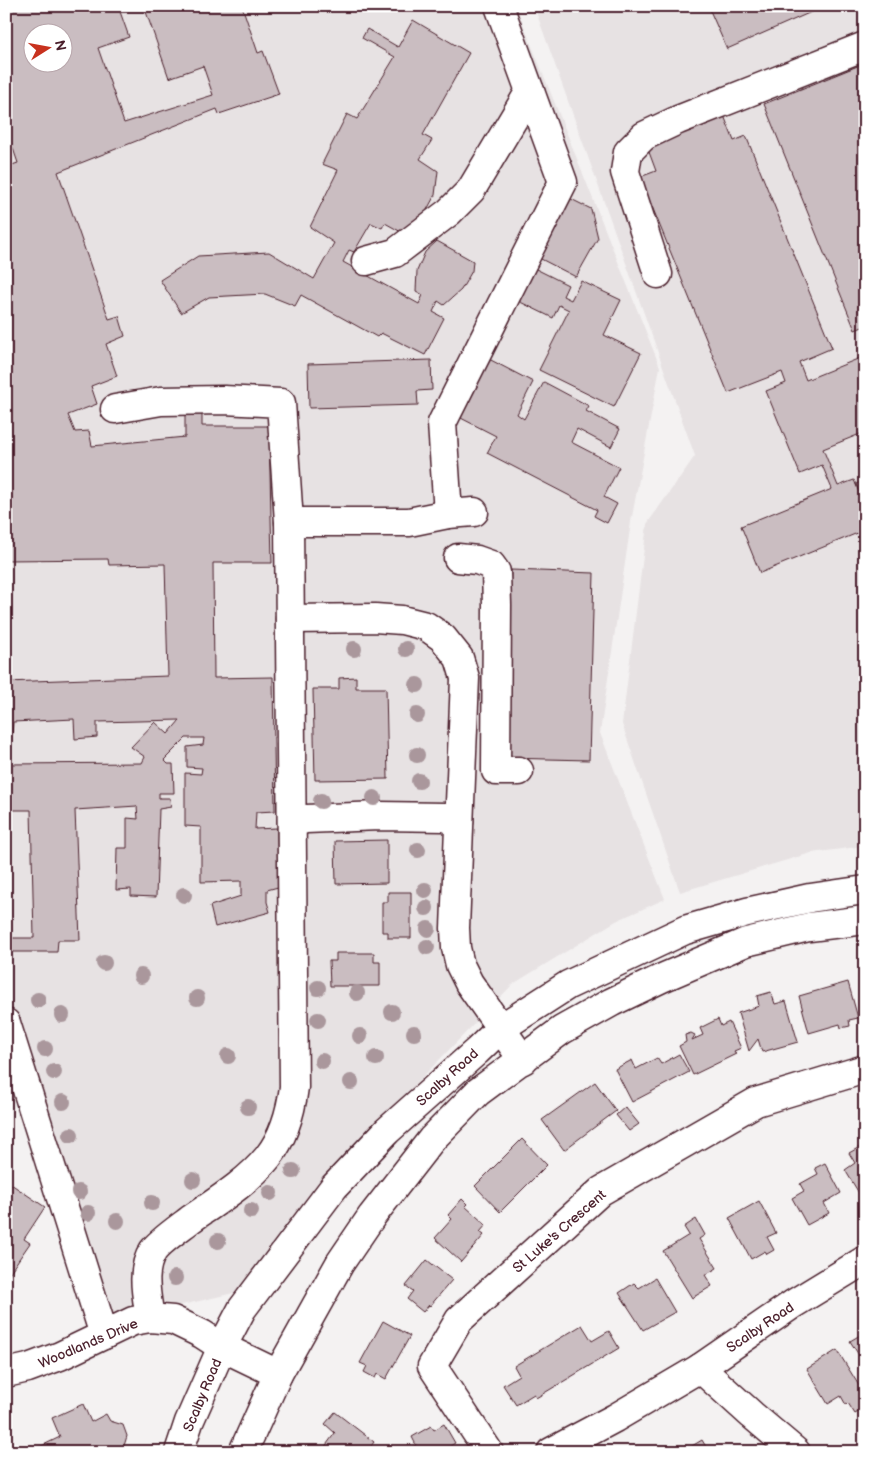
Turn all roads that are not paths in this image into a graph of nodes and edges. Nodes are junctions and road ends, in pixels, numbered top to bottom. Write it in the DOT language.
graph roads {
  1 [pos="499,6"];
  2 [pos="865,46"];
  3 [pos="530,91"];
  4 [pos="366,261"];
  5 [pos="658,274"];
  6 [pos="115,409"];
  7 [pos="289,522"];
  8 [pos="458,558"];
  9 [pos="290,619"];
  10 [pos="519,771"];
  11 [pos="292,822"];
  12 [pos="459,822"];
  13 [pos="865,890"];
  14 [pos="865,920"];
  15 [pos="6,1023"];
  16 [pos="501,1028"];
  17 [pos="523,1060"];
  18 [pos="865,1069"];
  19 [pos="865,1260"];
  20 [pos="150,1318"];
  21 [pos="104,1335"];
  22 [pos="222,1347"];
  23 [pos="700,1368"];
  24 [pos="6,1374"];
  25 [pos="278,1374"];
  26 [pos="178,1452"];
  27 [pos="243,1452"];
  28 [pos="489,1452"];
  29 [pos="551,1452"];
  30 [pos="796,1452"];
  1 -- 3 [label="main road"];
  2 -- 5 [label="main road"];
  3 -- 4 [label="main road"];
  3 -- 7 [label="main road"];
  6 -- 7 [label="main road"];
  7 -- 9 [label="main road"];
  8 -- 10 [label="main road"];
  9 -- 11 [label="main road"];
  9 -- 12 [label="main road"];
  11 -- 12 [label="main road"];
  11 -- 20 [label="main road"];
  12 -- 16 [label="main road"];
  13 -- 16 [label="main road, Scalby Road"];
  14 -- 17 [label="main road"];
  15 -- 21 [label="main road"];
  16 -- 17 [label="main road"];
  16 -- 22 [label="main road, Scalby Road"];
  17 -- 25 [label="main road"];
  18 -- 28 [label="main road, St Luke's Crescent"];
  19 -- 23 [label="main road, Scalby Road"];
  20 -- 21 [label="main road, Woodlands Drive"];
  20 -- 22 [label="main road, Woodlands Drive"];
  21 -- 24 [label="main road, Woodlands Drive"];
  22 -- 25 [label="main road, Woodlands Drive"];
  22 -- 26 [label="main road, Scalby Road"];
  23 -- 29 [label="main road, Scalby Road"];
  23 -- 30 [label="main road"];
  25 -- 27 [label="main road"];
}
